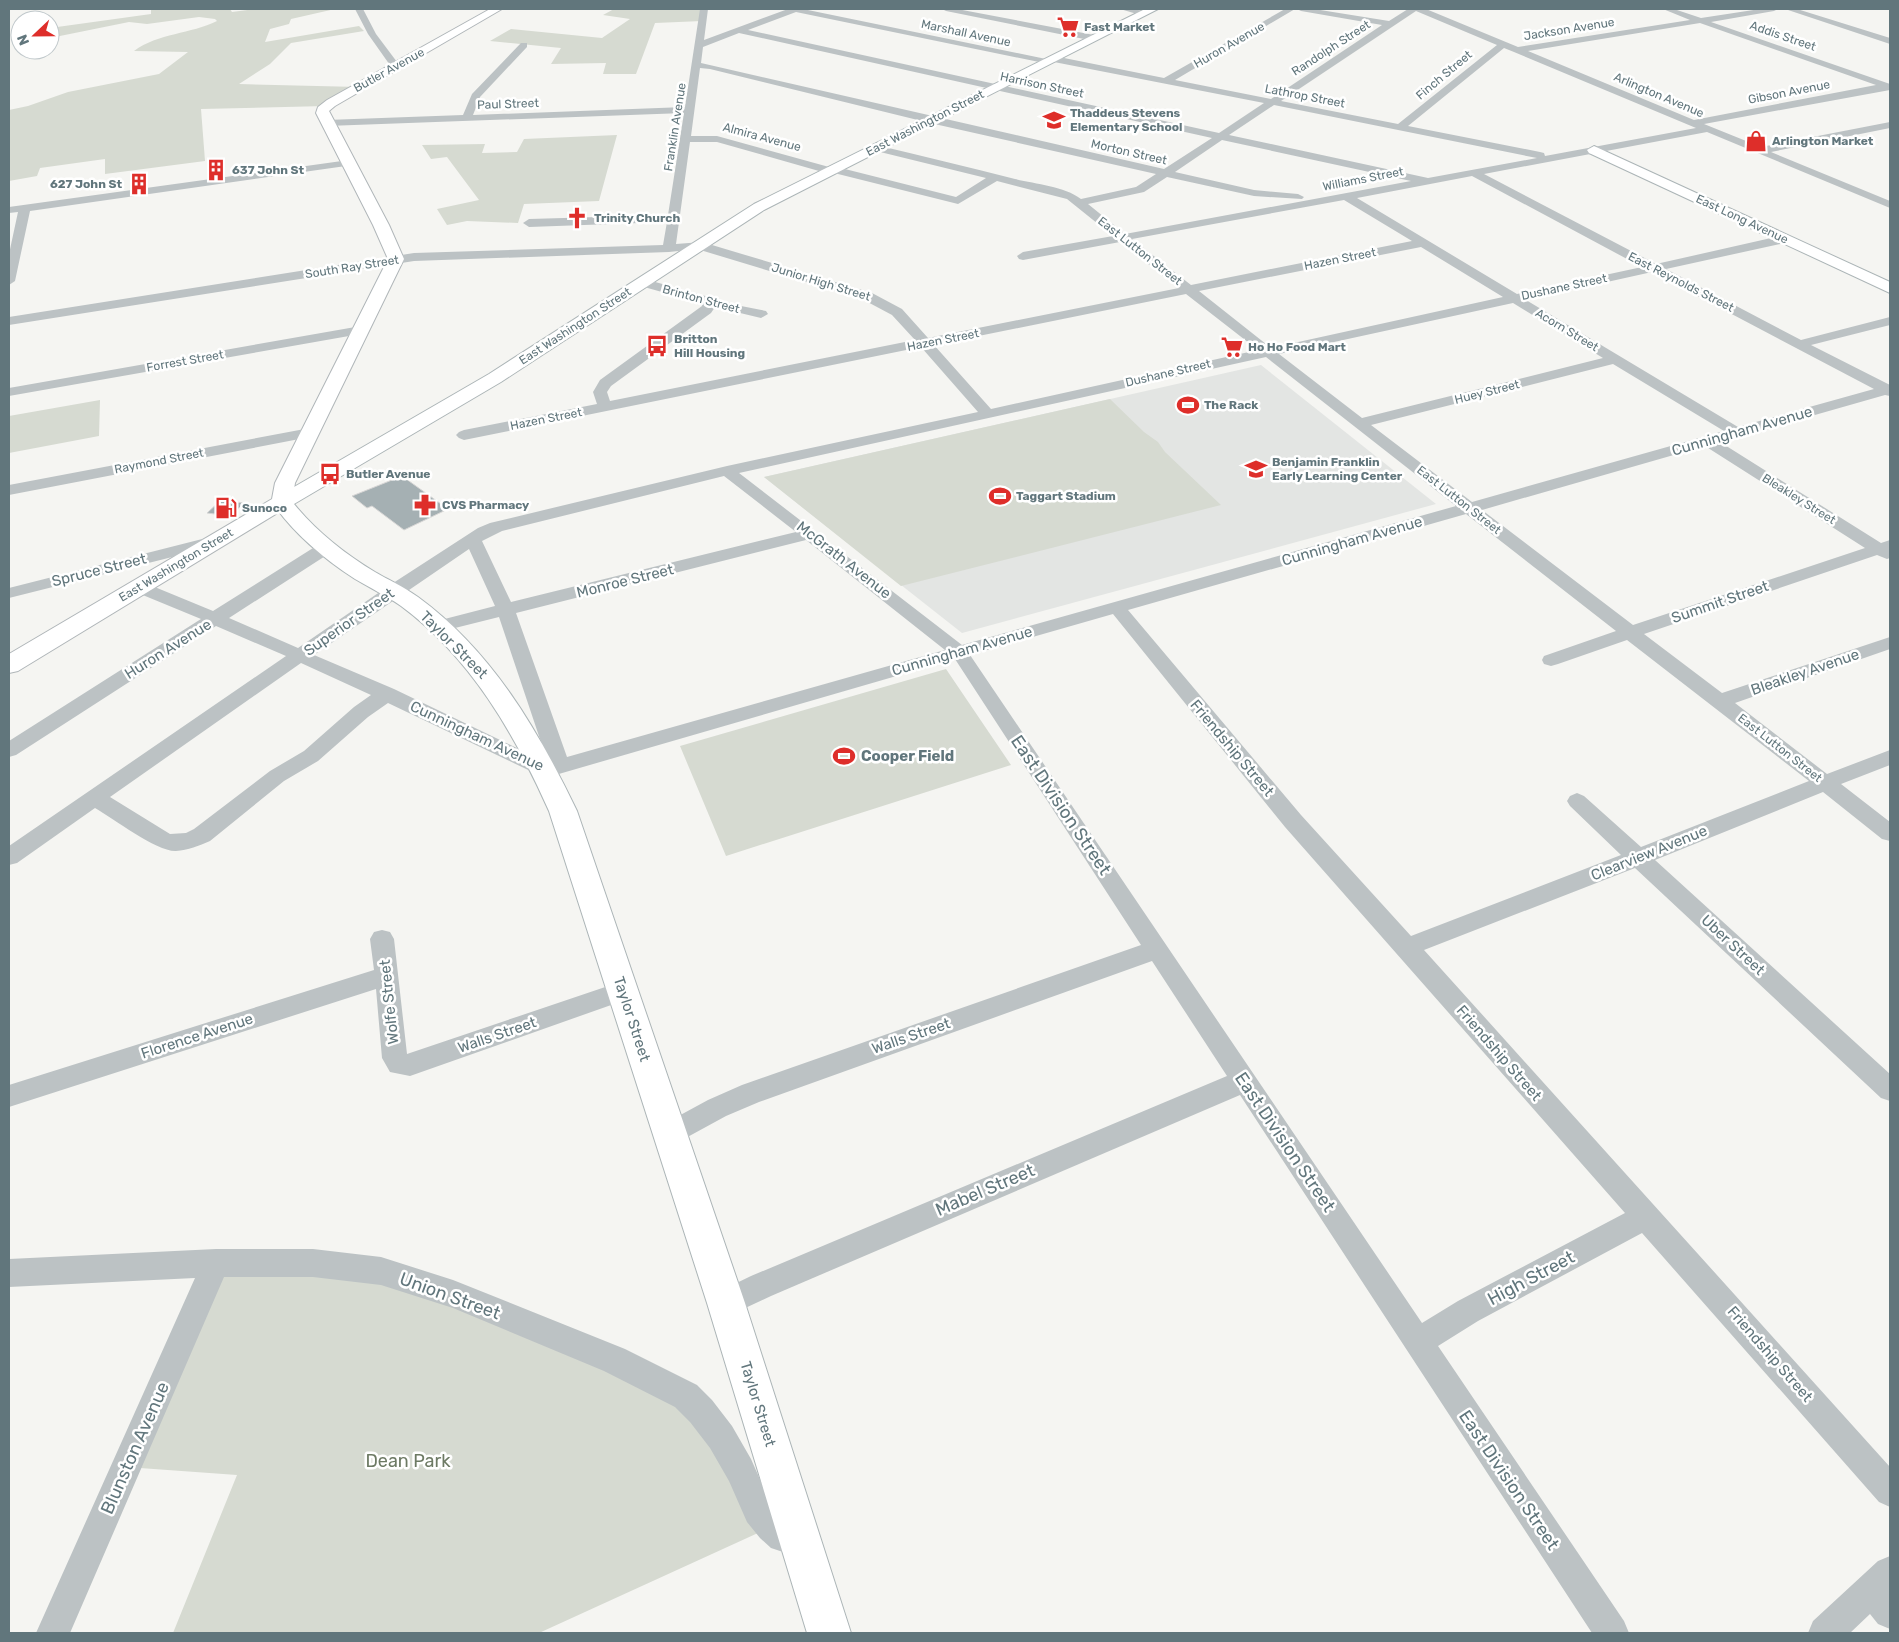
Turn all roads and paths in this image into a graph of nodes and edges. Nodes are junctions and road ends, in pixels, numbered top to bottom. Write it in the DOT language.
graph roads {
  1 [pos="359,9"];
  2 [pos="497,9"];
  3 [pos="704,9"];
  4 [pos="795,9"];
  5 [pos="946,9"];
  6 [pos="1124,9"];
  7 [pos="1291,9"];
  8 [pos="1302,9"];
  9 [pos="1414,9"];
  10 [pos="1418,9"];
  11 [pos="1666,9"];
  12 [pos="1774,9"];
  13 [pos="1789,9"];
  14 [pos="1148,11"];
  15 [pos="1700,20"];
  16 [pos="1389,24"];
  17 [pos="740,31"];
  18 [pos="1094,38"];
  19 [pos="1890,42"];
  20 [pos="1504,44"];
  21 [pos="524,45"];
  22 [pos="699,45"];
  23 [pos="1517,50"];
  24 [pos="1050,60"];
  25 [pos="697,65"];
  26 [pos="395,66"];
  27 [pos="1166,81"];
  28 [pos="1890,86"];
  29 [pos="995,88"];
  30 [pos="1271,102"];
  31 [pos="690,110"];
  32 [pos="467,118"];
  33 [pos="930,120"];
  34 [pos="327,123"];
  35 [pos="1693,123"];
  36 [pos="1890,125"];
  37 [pos="1400,127"];
  38 [pos="1708,130"];
  39 [pos="1220,136"];
  40 [pos="686,139"];
  41 [pos="876,148"];
  42 [pos="1594,150"];
  43 [pos="1759,151"];
  44 [pos="1552,157"];
  45 [pos="349,163"];
  46 [pos="832,170"];
  47 [pos="1472,172"];
  48 [pos="1165,173"];
  49 [pos="996,177"];
  50 [pos="1428,181"];
  51 [pos="1346,196"];
  52 [pos="1323,201"];
  53 [pos="1078,203"];
  54 [pos="1890,205"];
  55 [pos="25,208"];
  56 [pos="9,210"];
  57 [pos="673,218"];
  58 [pos="529,223"];
  59 [pos="1124,238"];
  60 [pos="1785,239"];
  61 [pos="1422,243"];
  62 [pos="698,245"];
  63 [pos="668,248"];
  64 [pos="1023,256"];
  65 [pos="396,259"];
  66 [pos="666,266"];
  67 [pos="1652,267"];
  68 [pos="9,281"];
  69 [pos="641,282"];
  70 [pos="1890,288"];
  71 [pos="1190,290"];
  72 [pos="1513,298"];
  73 [pos="707,301"];
  74 [pos="761,314"];
  75 [pos="9,321"];
  76 [pos="1890,321"];
  77 [pos="361,330"];
  78 [pos="926,343"];
  79 [pos="1800,344"];
  80 [pos="1268,351"];
  81 [pos="1615,360"];
  82 [pos="1889,391"];
  83 [pos="9,392"];
  84 [pos="605,407"];
  85 [pos="988,414"];
  86 [pos="1360,423"];
  87 [pos="310,432"];
  88 [pos="1736,433"];
  89 [pos="464,435"];
  90 [pos="1708,441"];
  91 [pos="293,466"];
  92 [pos="339,468"];
  93 [pos="727,471"];
  94 [pos="9,490"];
  95 [pos="282,502"];
  96 [pos="1469,508"];
  97 [pos="810,534"];
  98 [pos="473,539"];
  99 [pos="218,540"];
  100 [pos="327,547"];
  101 [pos="1886,550"];
  102 [pos="139,587"];
  103 [pos="393,591"];
  104 [pos="9,593"];
  105 [pos="1116,607"];
  106 [pos="506,610"];
  107 [pos="217,618"];
  108 [pos="439,626"];
  109 [pos="1631,633"];
  110 [pos="1890,642"];
  111 [pos="958,652"];
  112 [pos="302,655"];
  113 [pos="1551,660"];
  114 [pos="9,665"];
  115 [pos="387,694"];
  116 [pos="1719,701"];
  117 [pos="9,750"];
  118 [pos="1890,757"];
  119 [pos="553,769"];
  120 [pos="1825,782"];
  121 [pos="95,798"];
  122 [pos="1577,801"];
  123 [pos="1890,833"];
  124 [pos="9,857"];
  125 [pos="1638,857"];
  126 [pos="382,938"];
  127 [pos="1407,947"];
  128 [pos="1157,949"];
  129 [pos="386,976"];
  130 [pos="623,991"];
  131 [pos="399,1064"];
  132 [pos="1244,1081"];
  133 [pos="1890,1090"];
  134 [pos="9,1096"];
  135 [pos="670,1134"];
  136 [pos="1646,1216"];
  137 [pos="216,1263"];
  138 [pos="9,1273"];
  139 [pos="726,1303"];
  140 [pos="1418,1342"];
  141 [pos="1890,1491"];
  142 [pos="800,1539"];
  143 [pos="1884,1591"];
  144 [pos="52,1633"];
  145 [pos="829,1633"];
  146 [pos="1612,1633"];
  147 [pos="1825,1633"];
  1 -- 26 [label="street"];
  2 -- 26 [label="main road, Butler Avenue"];
  3 -- 22 [label="street, Franklin Avenue"];
  4 -- 17 [label="street"];
  4 -- 24 [label="street, Marshall Avenue"];
  5 -- 18 [label="street"];
  6 -- 14 [label="street"];
  7 -- 27 [label="street, Huron Avenue"];
  8 -- 16 [label="street"];
  9 -- 16 [label="street, Randolph Street"];
  10 -- 20 [label="street, Arlington Avenue"];
  11 -- 15 [label="street, Addis Street"];
  12 -- 15 [label="street, Jackson Avenue"];
  13 -- 19 [label="street"];
  14 -- 18 [label="main road, East Washington Street"];
  15 -- 23 [label="street, Jackson Avenue"];
  15 -- 28 [label="street, Addis Street"];
  16 -- 30 [label="street, Randolph Street"];
  17 -- 22 [label="street"];
  17 -- 29 [label="street, Harrison Street"];
  18 -- 24 [label="main road, East Washington Street"];
  20 -- 23 [label="street, Arlington Avenue"];
  20 -- 37 [label="street, Finch Street"];
  21 -- 32 [label="street"];
  22 -- 25 [label="street, Franklin Avenue"];
  23 -- 35 [label="street, Arlington Avenue"];
  24 -- 27 [label="street, Lathrop Street"];
  24 -- 29 [label="main road, East Washington Street"];
  25 -- 31 [label="street, Franklin Avenue"];
  25 -- 33 [label="street, Morton Street"];
  26 -- 34 [label="main road, Butler Avenue"];
  27 -- 30 [label="street, Lathrop Street"];
  28 -- 35 [label="street, Gibson Avenue"];
  29 -- 33 [label="main road, East Washington Street"];
  29 -- 39 [label="street, Harrison Street"];
  30 -- 37 [label="street, Lathrop Street"];
  30 -- 39 [label="street, Randolph Street"];
  31 -- 32 [label="street, Paul Street"];
  31 -- 40 [label="street, Franklin Avenue"];
  32 -- 34 [label="street, Paul Street"];
  33 -- 41 [label="main road, East Washington Street"];
  33 -- 48 [label="street, Morton Street"];
  34 -- 45 [label="main road"];
  35 -- 38 [label="street, Arlington Avenue"];
  36 -- 43 [label="street"];
  37 -- 44 [label="street, Lathrop Street"];
  38 -- 42 [label="street, Williams Street"];
  38 -- 43 [label="street, Arlington Avenue"];
  39 -- 48 [label="street, Randolph Street"];
  39 -- 50 [label="street, Harrison Street"];
  40 -- 46 [label="street, Almira Avenue"];
  40 -- 57 [label="street, Franklin Avenue"];
  41 -- 46 [label="main road, East Washington Street"];
  41 -- 49 [label="street, East Lutton Street"];
  42 -- 44 [label="street, Williams Street"];
  42 -- 60 [label="main road, East Long Avenue"];
  43 -- 54 [label="street, Arlington Avenue"];
  44 -- 47 [label="street, Williams Street"];
  45 -- 55 [label="street"];
  45 -- 65 [label="main road"];
  46 -- 49 [label="street, Almira Avenue"];
  46 -- 62 [label="main road, East Washington Street"];
  47 -- 50 [label="street, Williams Street"];
  47 -- 67 [label="street, East Reynolds Street"];
  48 -- 52 [label="street, Morton Street"];
  48 -- 53 [label="street, Randolph Street"];
  49 -- 53 [label="street, East Lutton Street"];
  50 -- 51 [label="street, Williams Street"];
  51 -- 52 [label="street, Williams Street"];
  51 -- 61 [label="street, Acorn Street"];
  52 -- 59 [label="street, Williams Street"];
  53 -- 59 [label="street, East Lutton Street"];
  55 -- 56 [label="street"];
  55 -- 68 [label="street"];
  57 -- 58 [label="street"];
  57 -- 63 [label="street, Franklin Avenue"];
  59 -- 64 [label="street, Williams Street"];
  59 -- 71 [label="street, East Lutton Street"];
  60 -- 67 [label="street, Dushane Street"];
  60 -- 70 [label="main road, East Long Avenue"];
  61 -- 71 [label="street, Hazen Street"];
  61 -- 72 [label="street, Acorn Street"];
  62 -- 63 [label="street, South Ray Street"];
  62 -- 66 [label="main road, East Washington Street"];
  62 -- 78 [label="street, Junior High Street"];
  63 -- 65 [label="street, South Ray Street"];
  63 -- 66 [label="main road"];
  65 -- 75 [label="street, South Ray Street"];
  65 -- 77 [label="main road"];
  66 -- 69 [label="main road, East Washington Street"];
  67 -- 72 [label="street, Dushane Street"];
  67 -- 79 [label="street, East Reynolds Street"];
  69 -- 73 [label="street, Brinton Street"];
  69 -- 92 [label="main road, East Washington Street"];
  71 -- 78 [label="street, Hazen Street"];
  71 -- 80 [label="street, East Lutton Street"];
  72 -- 80 [label="street, Dushane Street"];
  72 -- 81 [label="street, Acorn Street"];
  73 -- 74 [label="street, Brinton Street"];
  73 -- 84 [label="street"];
  76 -- 79 [label="street"];
  77 -- 83 [label="street, Forrest Street"];
  77 -- 87 [label="main road"];
  78 -- 84 [label="street, Hazen Street"];
  78 -- 85 [label="street, Junior High Street"];
  79 -- 82 [label="street, East Reynolds Street"];
  80 -- 85 [label="street, Dushane Street"];
  80 -- 86 [label="street, East Lutton Street"];
  81 -- 86 [label="street, Huey Street"];
  81 -- 88 [label="street, Acorn Street"];
  82 -- 88 [label="street, Cunningham Avenue"];
  84 -- 89 [label="street, Hazen Street"];
  85 -- 93 [label="street, Dushane Street"];
  86 -- 96 [label="street, East Lutton Street"];
  87 -- 91 [label="main road"];
  87 -- 94 [label="street, Raymond Street"];
  88 -- 90 [label="street, Cunningham Avenue"];
  90 -- 96 [label="street, Cunningham Avenue"];
  90 -- 101 [label="street, Bleakley Street"];
  91 -- 92 [label="main road"];
  91 -- 95 [label="main road"];
  92 -- 95 [label="main road, East Washington Street"];
  93 -- 97 [label="street, McGrath Avenue"];
  93 -- 98 [label="street, Superior Street"];
  95 -- 99 [label="main road, East Washington Street"];
  95 -- 100 [label="main road, Taylor Street"];
  96 -- 105 [label="street, Cunningham Avenue"];
  96 -- 109 [label="street, East Lutton Street"];
  97 -- 106 [label="street, Monroe Street"];
  97 -- 111 [label="street, McGrath Avenue"];
  98 -- 103 [label="street, Superior Street"];
  98 -- 106 [label="street, Taylor Street"];
  99 -- 102 [label="main road, East Washington Street"];
  99 -- 104 [label="street, Spruce Street"];
  100 -- 103 [label="main road, Taylor Street"];
  100 -- 107 [label="street, Huron Avenue"];
  101 -- 109 [label="street, Summit Street"];
  102 -- 107 [label="street, Cunningham Avenue"];
  102 -- 114 [label="main road, East Washington Street"];
  103 -- 108 [label="main road, Taylor Street"];
  103 -- 112 [label="street, Superior Street"];
  105 -- 111 [label="street, Cunningham Avenue"];
  105 -- 127 [label="street, Friendship Street"];
  106 -- 108 [label="street, Monroe Street"];
  106 -- 119 [label="street, Taylor Street"];
  107 -- 112 [label="street, Cunningham Avenue"];
  107 -- 117 [label="street, Huron Avenue"];
  108 -- 119 [label="main road, Taylor Street"];
  109 -- 113 [label="street, Summit Street"];
  109 -- 116 [label="street, East Lutton Street"];
  110 -- 116 [label="street, Bleakley Avenue"];
  111 -- 119 [label="street, Cunningham Avenue"];
  111 -- 128 [label="street, East Division Street"];
  112 -- 115 [label="street, Cunningham Avenue"];
  112 -- 121 [label="street, Superior Street"];
  115 -- 119 [label="street, Cunningham Avenue"];
  115 -- 121 [label="street"];
  116 -- 120 [label="street, East Lutton Street"];
  118 -- 120 [label="street, Clearview Avenue"];
  119 -- 130 [label="main road, Taylor Street"];
  120 -- 123 [label="street, East Lutton Street"];
  120 -- 125 [label="street, Clearview Avenue"];
  121 -- 124 [label="street, Superior Street"];
  122 -- 125 [label="street, Uber Street"];
  125 -- 127 [label="street, Clearview Avenue"];
  125 -- 133 [label="street, Uber Street"];
  126 -- 129 [label="street, Wolfe Street"];
  127 -- 136 [label="street, Friendship Street"];
  128 -- 132 [label="street, East Division Street"];
  128 -- 135 [label="street, Walls Street"];
  129 -- 131 [label="street, Wolfe Street"];
  129 -- 134 [label="street, Florence Avenue"];
  130 -- 131 [label="street, Walls Street"];
  130 -- 135 [label="main road, Taylor Street"];
  132 -- 139 [label="street, Mabel Street"];
  132 -- 140 [label="street, East Division Street"];
  135 -- 139 [label="main road, Taylor Street"];
  136 -- 140 [label="street, High Street"];
  136 -- 141 [label="street, Friendship Street"];
  137 -- 138 [label="street, Union Street"];
  137 -- 142 [label="street, Union Street"];
  137 -- 144 [label="street, Blunston Avenue"];
  139 -- 142 [label="main road, Taylor Street"];
  140 -- 146 [label="street, East Division Street"];
  142 -- 145 [label="main road, Taylor Street"];
  143 -- 147 [label="street"];
}
